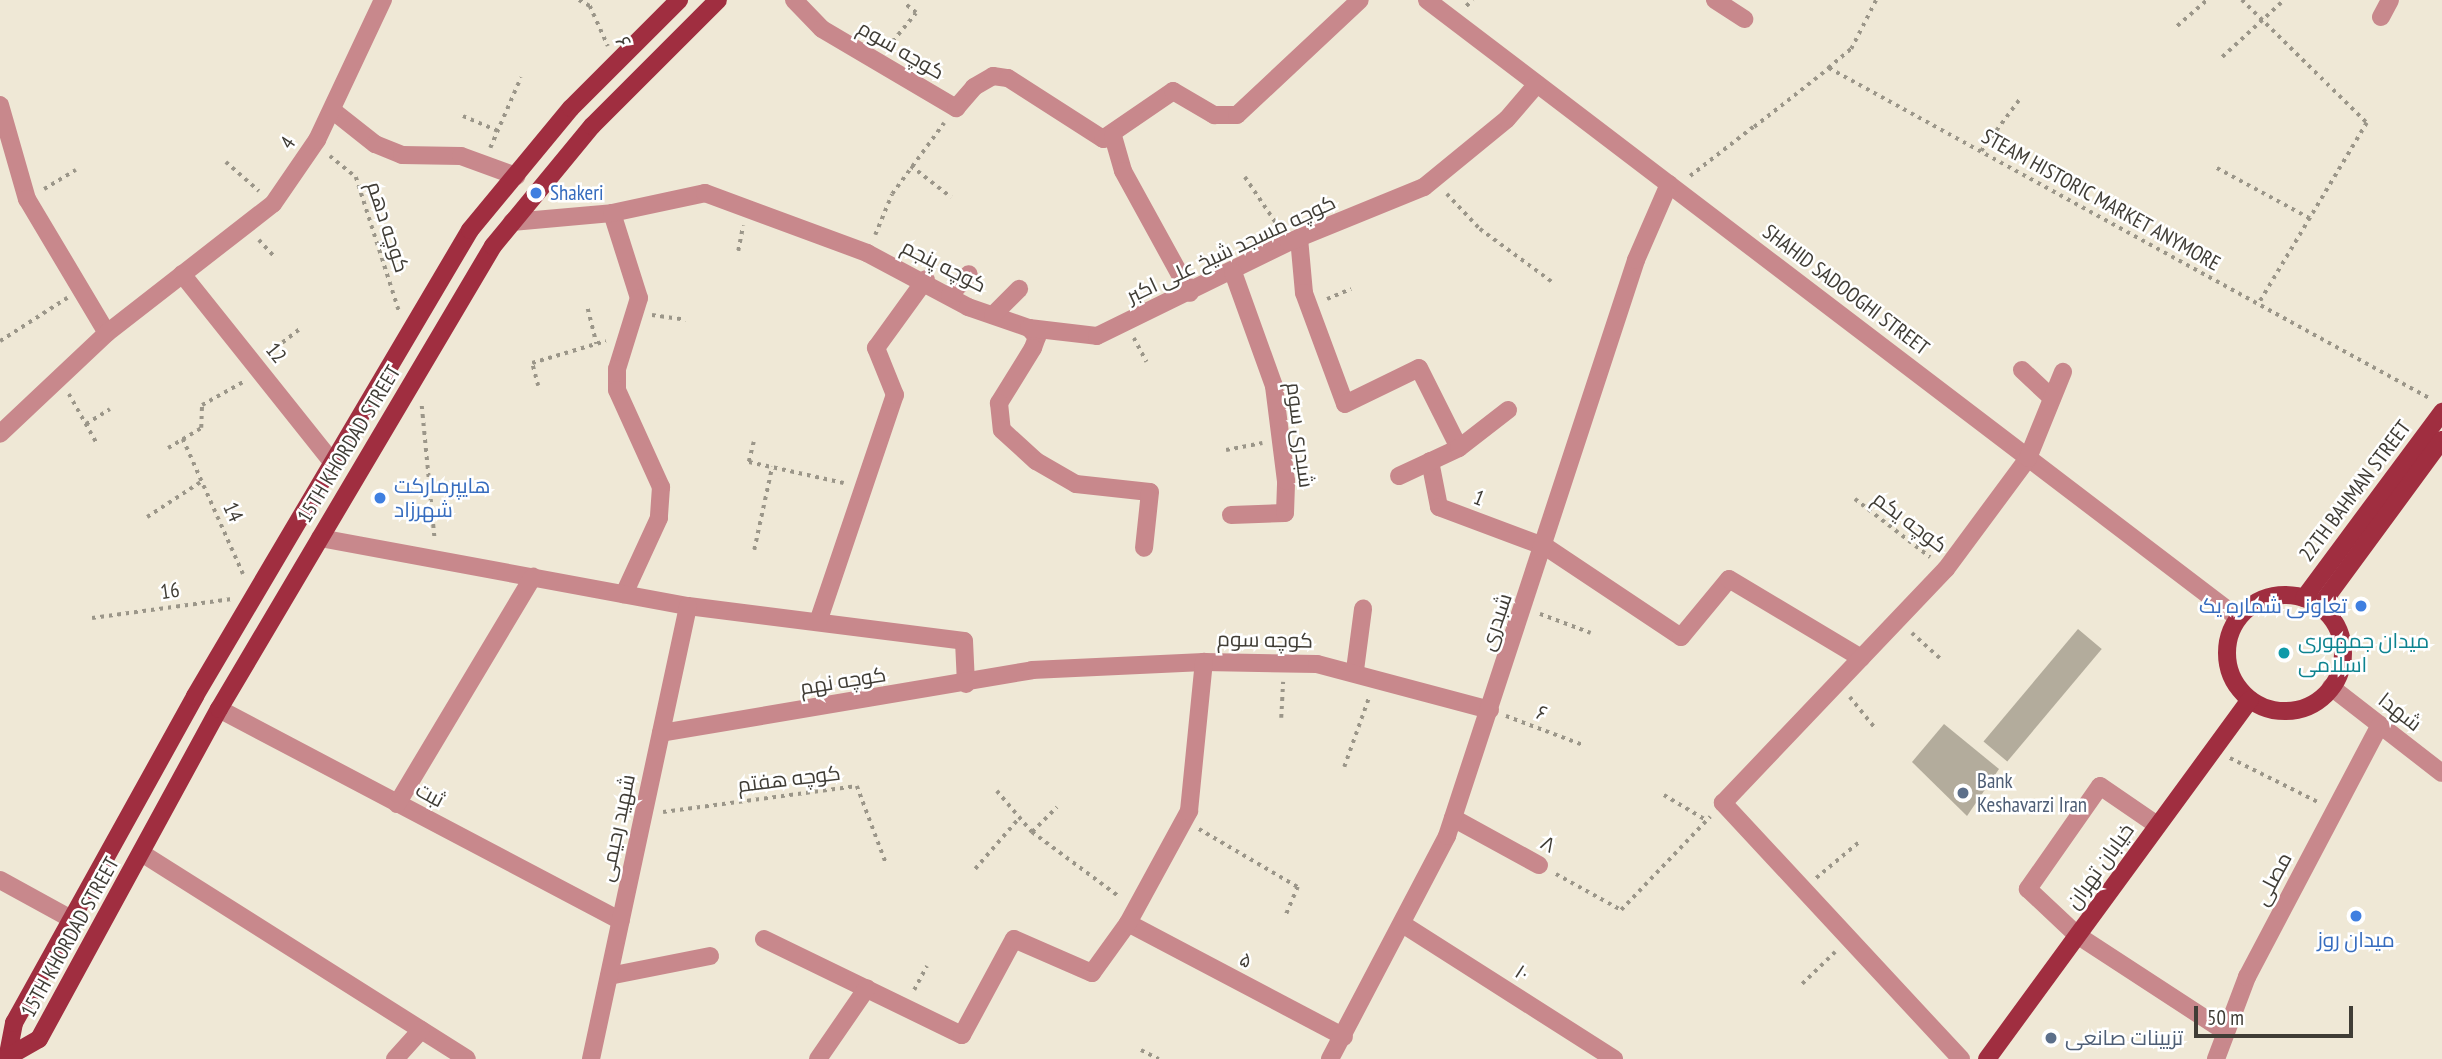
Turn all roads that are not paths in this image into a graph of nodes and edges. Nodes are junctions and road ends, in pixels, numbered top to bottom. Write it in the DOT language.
graph roads {
  1 [pos="383,0"];
  2 [pos="680,0"];
  3 [pos="718,0"];
  4 [pos="794,0"];
  5 [pos="1360,0"];
  6 [pos="1427,0"];
  7 [pos="1715,0"];
  8 [pos="2390,0"];
  9 [pos="2381,17"];
  10 [pos="1744,19"];
  11 [pos="1537,84"];
  12 [pos="0,105"];
  13 [pos="332,110"];
  14 [pos="1113,136"];
  15 [pos="516,176"];
  16 [pos="1673,187"];
  17 [pos="612,213"];
  18 [pos="512,222"];
  19 [pos="1294,240"];
  20 [pos="1233,272"];
  21 [pos="969,274"];
  22 [pos="182,275"];
  23 [pos="926,279"];
  24 [pos="1019,289"];
  25 [pos="1190,293"];
  26 [pos="950,295"];
  27 [pos="993,316"];
  28 [pos="1029,328"];
  29 [pos="107,333"];
  30 [pos="2022,370"];
  31 [pos="2063,372"];
  32 [pos="2052,398"];
  33 [pos="1508,410"];
  34 [pos="2442,412"];
  35 [pos="0,434"];
  36 [pos="2442,440"];
  37 [pos="1459,447"];
  38 [pos="2028,458"];
  39 [pos="1430,461"];
  40 [pos="333,463"];
  41 [pos="1399,476"];
  42 [pos="1231,515"];
  43 [pos="320,538"];
  44 [pos="1546,547"];
  45 [pos="1144,548"];
  46 [pos="533,577"];
  47 [pos="624,594"];
  48 [pos="2304,598"];
  49 [pos="688,606"];
  50 [pos="2320,606"];
  51 [pos="1363,609"];
  52 [pos="2237,617"];
  53 [pos="818,622"];
  54 [pos="1861,658"];
  55 [pos="1204,662"];
  56 [pos="1032,670"];
  57 [pos="1355,670"];
  58 [pos="966,684"];
  59 [pos="2331,687"];
  60 [pos="2250,700"];
  61 [pos="219,709"];
  62 [pos="1490,710"];
  63 [pos="2379,725"];
  64 [pos="661,733"];
  65 [pos="2442,773"];
  66 [pos="397,804"];
  67 [pos="1453,818"];
  68 [pos="2158,825"];
  69 [pos="143,854"];
  70 [pos="1539,864"];
  71 [pos="0,880"];
  72 [pos="1132,916"];
  73 [pos="73,920"];
  74 [pos="621,921"];
  75 [pos="1404,925"];
  76 [pos="2077,936"];
  77 [pos="764,939"];
  78 [pos="710,956"];
  79 [pos="609,976"];
  80 [pos="867,988"];
  81 [pos="421,1030"];
  82 [pos="2226,1032"];
  83 [pos="1344,1037"];
  84 [pos="7,1055"];
  85 [pos="395,1059"];
  86 [pos="467,1059"];
  87 [pos="591,1059"];
  88 [pos="818,1059"];
  89 [pos="1330,1059"];
  90 [pos="1614,1059"];
  91 [pos="1961,1059"];
  92 [pos="1987,1059"];
  93 [pos="2216,1059"];
  1 -- 13 [label="street, 4"];
  2 -- 15 [label="main road, 15TH KHORDAD STREET"];
  3 -- 18 [label="main road, 15TH KHORDAD STREET"];
  4 -- 14 [label="street, کوچه سوم"];
  5 -- 14 [label="street"];
  6 -- 11 [label="street, SHAHID SADOOGHI STREET"];
  7 -- 10 [label="street"];
  8 -- 9 [label="street"];
  11 -- 16 [label="street, SHAHID SADOOGHI STREET"];
  11 -- 19 [label="street, کوچه مسجد شیخ علی اکبر"];
  12 -- 29 [label="street"];
  13 -- 15 [label="street"];
  13 -- 22 [label="street, 4"];
  14 -- 25 [label="street"];
  15 -- 40 [label="main road, 15TH KHORDAD STREET"];
  16 -- 38 [label="street, SHAHID SADOOGHI STREET"];
  16 -- 44 [label="street, شبدری"];
  17 -- 18 [label="street, کوچه پنجم"];
  17 -- 23 [label="street, کوچه پنجم"];
  17 -- 47 [label="street"];
  18 -- 43 [label="main road, 15TH KHORDAD STREET"];
  19 -- 20 [label="street, کوچه مسجد شیخ علی اکبر"];
  19 -- 37 [label="street"];
  20 -- 25 [label="street, کوچه مسجد شیخ علی اکبر"];
  20 -- 42 [label="street, شبدری سوم"];
  21 -- 26 [label="street"];
  22 -- 29 [label="street, 4"];
  22 -- 40 [label="street, 12"];
  23 -- 26 [label="street, کوچه پنجم"];
  23 -- 53 [label="street"];
  24 -- 27 [label="street"];
  25 -- 28 [label="street, کوچه مسجد شیخ علی اکبر"];
  26 -- 27 [label="street, کوچه پنجم"];
  27 -- 28 [label="street, کوچه پنجم"];
  28 -- 45 [label="street"];
  29 -- 35 [label="street, 4"];
  30 -- 32 [label="street"];
  31 -- 32 [label="street"];
  32 -- 38 [label="street"];
  33 -- 37 [label="street"];
  34 -- 48 [label="main road, 22TH BAHMAN STREET"];
  36 -- 50 [label="main road"];
  37 -- 39 [label="street"];
  38 -- 52 [label="street, SHAHID SADOOGHI STREET"];
  38 -- 54 [label="street"];
  39 -- 41 [label="street"];
  39 -- 44 [label="street, 1"];
  40 -- 73 [label="main road, 15TH KHORDAD STREET"];
  43 -- 46 [label="street"];
  43 -- 61 [label="main road, 15TH KHORDAD STREET"];
  44 -- 54 [label="street"];
  44 -- 62 [label="street, شبدری"];
  46 -- 47 [label="street"];
  46 -- 66 [label="street"];
  47 -- 49 [label="street"];
  48 -- 50 [label="main road"];
  48 -- 52 [label="main road"];
  49 -- 53 [label="street"];
  49 -- 64 [label="street, شهید رحیمی"];
  50 -- 59 [label="main road"];
  51 -- 57 [label="street"];
  52 -- 60 [label="main road"];
  53 -- 58 [label="street"];
  54 -- 91 [label="street"];
  55 -- 56 [label="street, کوچه سوم"];
  55 -- 57 [label="street, کوچه سوم"];
  55 -- 72 [label="street"];
  56 -- 58 [label="street, کوچه نهم"];
  57 -- 62 [label="street, کوچه سوم"];
  58 -- 64 [label="street, کوچه نهم"];
  59 -- 60 [label="main road"];
  59 -- 63 [label="street, شهدا"];
  60 -- 68 [label="main road, خیابان تهران"];
  61 -- 66 [label="street, ثبت"];
  61 -- 69 [label="main road, 15TH KHORDAD STREET"];
  62 -- 67 [label="street, شبدری"];
  63 -- 65 [label="street, شهدا"];
  63 -- 82 [label="street, مصلی"];
  64 -- 74 [label="street, شهید رحیمی"];
  66 -- 74 [label="street, ثبت"];
  67 -- 70 [label="street, ۸"];
  67 -- 75 [label="street, شبدری"];
  68 -- 76 [label="main road, خیابان تهران"];
  68 -- 76 [label="street"];
  69 -- 81 [label="street"];
  69 -- 84 [label="main road, 15TH KHORDAD STREET"];
  71 -- 73 [label="street"];
  72 -- 80 [label="street"];
  72 -- 83 [label="street, ۵"];
  73 -- 84 [label="main road, 15TH KHORDAD STREET"];
  74 -- 79 [label="street, شهید رحیمی"];
  75 -- 83 [label="street, شبدری"];
  75 -- 90 [label="street, ۱۰"];
  76 -- 82 [label="street"];
  76 -- 92 [label="main road, خیابان تهران"];
  77 -- 80 [label="street"];
  78 -- 79 [label="street"];
  79 -- 87 [label="street, شهید رحیمی"];
  80 -- 88 [label="street"];
  81 -- 85 [label="street"];
  81 -- 86 [label="street"];
  82 -- 93 [label="street, مصلی"];
  83 -- 89 [label="street, شبدری"];
}
